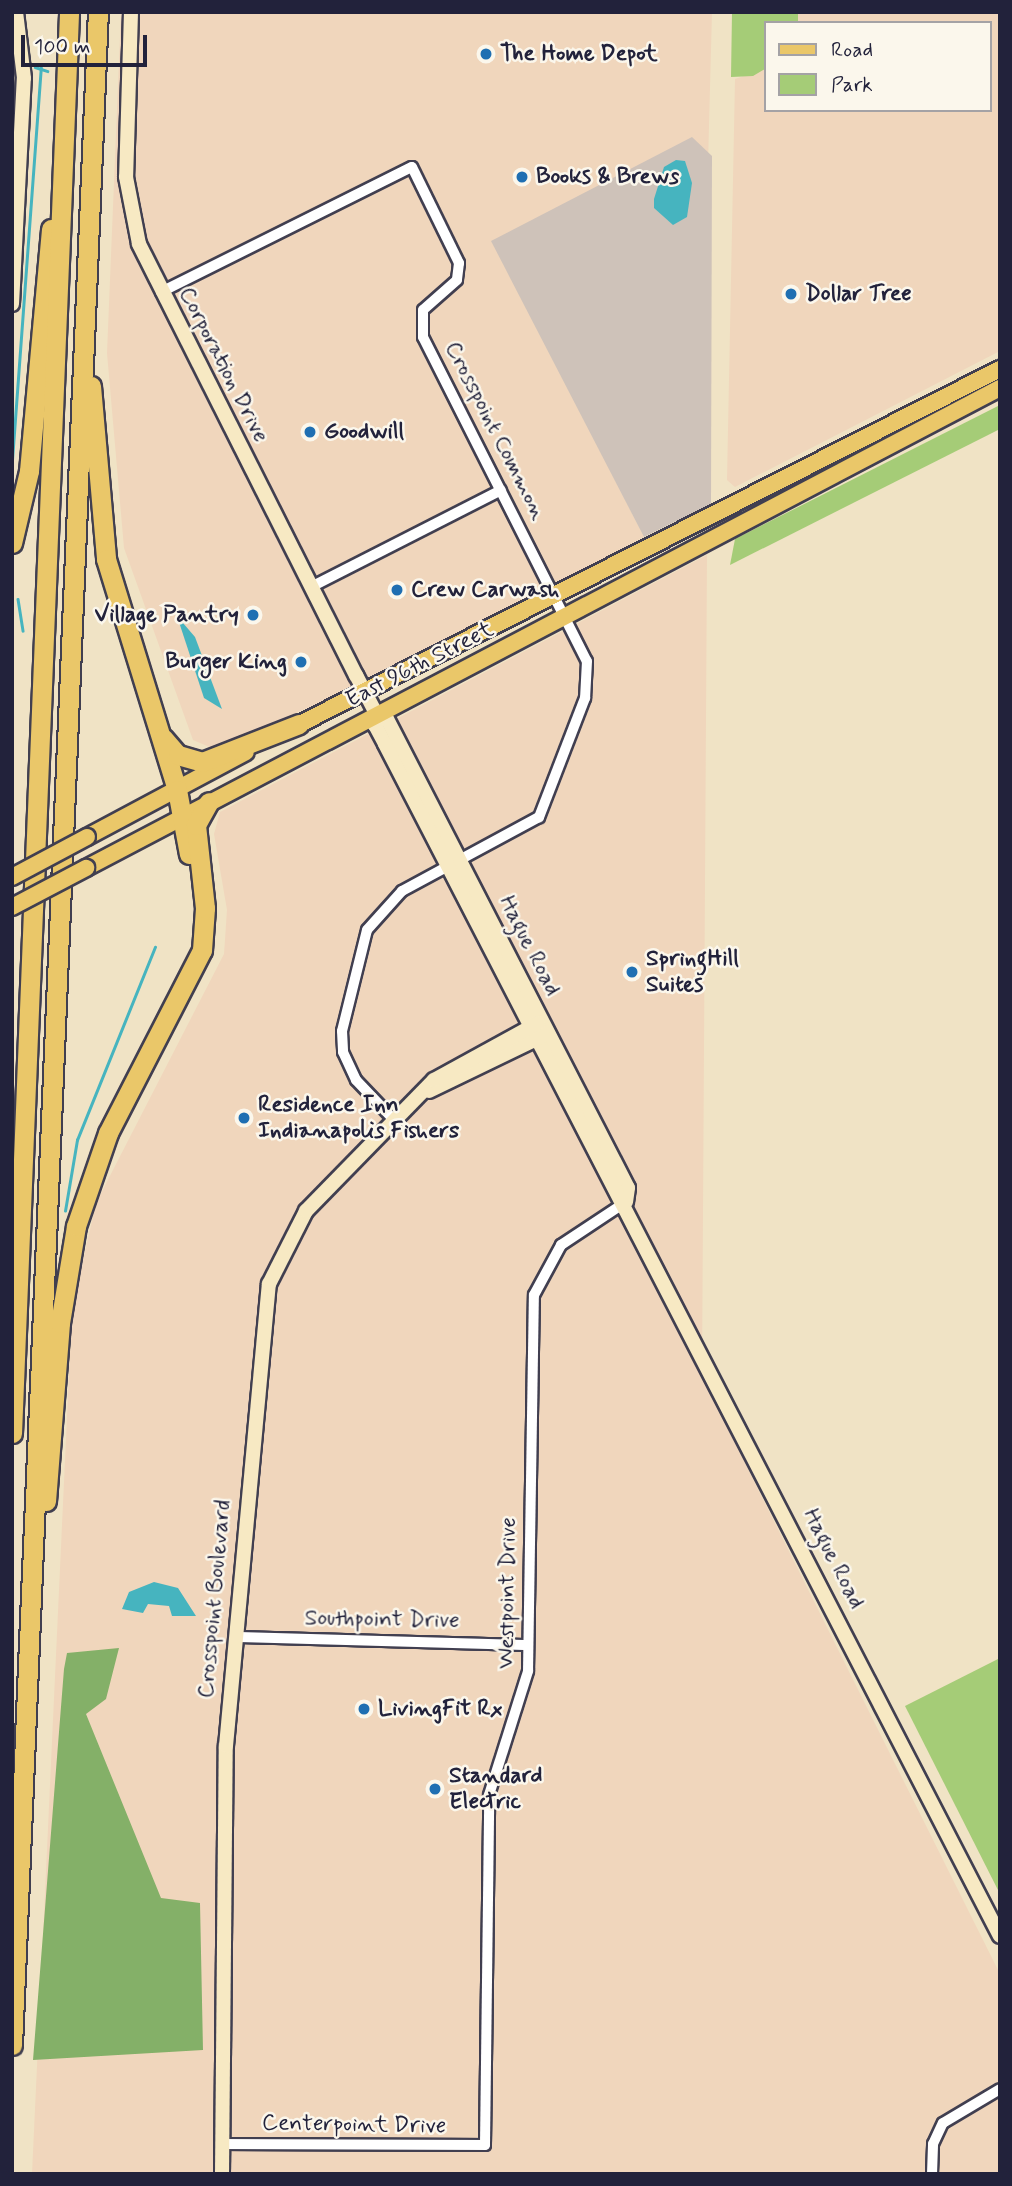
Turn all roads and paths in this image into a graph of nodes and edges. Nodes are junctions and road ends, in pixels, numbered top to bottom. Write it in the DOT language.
graph roads {
  1 [pos="16,12"];
  2 [pos="69,12"];
  3 [pos="97,12"];
  4 [pos="131,12"];
  5 [pos="64,148"];
  6 [pos="161,292"];
  7 [pos="86,294"];
  8 [pos="12,303"];
  9 [pos="1000,369"];
  10 [pos="1000,388"];
  11 [pos="911,414"];
  12 [pos="832,474"];
  13 [pos="501,490"];
  14 [pos="682,532"];
  15 [pos="12,543"];
  16 [pos="640,573"];
  17 [pos="311,587"];
  18 [pos="556,596"];
  19 [pos="566,616"];
  20 [pos="366,693"];
  21 [pos="377,715"];
  22 [pos="299,724"];
  23 [pos="159,732"];
  24 [pos="177,790"];
  25 [pos="209,802"];
  26 [pos="180,818"];
  27 [pos="454,864"];
  28 [pos="199,873"];
  29 [pos="12,877"];
  30 [pos="12,907"];
  31 [pos="539,1030"];
  32 [pos="394,1121"];
  33 [pos="626,1202"];
  34 [pos="12,1433"];
  35 [pos="32,1592"];
  36 [pos="235,1637"];
  37 [pos="528,1645"];
  38 [pos="1000,1936"];
  39 [pos="12,2045"];
  40 [pos="1000,2089"];
  41 [pos="222,2144"];
  42 [pos="485,2145"];
  43 [pos="222,2174"];
  44 [pos="932,2174"];
  1 -- 8 [label="street"];
  2 -- 5 [label="highway"];
  3 -- 7 [label="highway"];
  4 -- 6 [label="street, Corporation Drive"];
  5 -- 15 [label="highway"];
  5 -- 34 [label="highway"];
  6 -- 13 [label="street, Crosspoint Common"];
  6 -- 17 [label="street, Corporation Drive"];
  7 -- 23 [label="highway"];
  7 -- 35 [label="highway"];
  9 -- 11 [label="main road, East 96th Street"];
  10 -- 12 [label="main road, East 96th Street"];
  11 -- 12 [label="main road"];
  11 -- 14 [label="main road, East 96th Street"];
  12 -- 16 [label="main road, East 96th Street"];
  13 -- 17 [label="street"];
  13 -- 18 [label="street, Crosspoint Common"];
  14 -- 16 [label="main road"];
  14 -- 18 [label="main road, East 96th Street"];
  16 -- 19 [label="main road, East 96th Street"];
  17 -- 20 [label="street, Corporation Drive"];
  18 -- 19 [label="street, Crosspoint Common"];
  18 -- 20 [label="main road, East 96th Street"];
  19 -- 21 [label="main road, East 96th Street"];
  19 -- 27 [label="street, Crosspoint Common"];
  20 -- 21 [label="street, Corporation Drive"];
  20 -- 22 [label="main road, East 96th Street"];
  21 -- 25 [label="main road, East 96th Street"];
  21 -- 27 [label="street, Hague Road"];
  22 -- 23 [label="highway"];
  22 -- 24 [label="main road, East 96th Street"];
  23 -- 24 [label="highway"];
  24 -- 26 [label="highway"];
  24 -- 29 [label="main road, East 96th Street, bridge"];
  25 -- 26 [label="main road, East 96th Street"];
  25 -- 28 [label="highway"];
  26 -- 28 [label="highway"];
  26 -- 30 [label="main road, East 96th Street, bridge"];
  27 -- 31 [label="street, Hague Road"];
  27 -- 32 [label="street, Crosspoint Common"];
  28 -- 35 [label="highway"];
  31 -- 32 [label="street, Crosspoint Boulevard"];
  31 -- 33 [label="street, Hague Road"];
  32 -- 36 [label="street, Crosspoint Boulevard"];
  33 -- 37 [label="street, Westpoint Drive"];
  33 -- 38 [label="street, Hague Road"];
  35 -- 39 [label="highway"];
  36 -- 37 [label="street, Southpoint Drive"];
  36 -- 41 [label="street, Crosspoint Boulevard"];
  37 -- 42 [label="street, Westpoint Drive"];
  40 -- 44 [label="street"];
  41 -- 42 [label="street, Centerpoint Drive"];
  41 -- 43 [label="street, Crosspoint Boulevard"];
}
